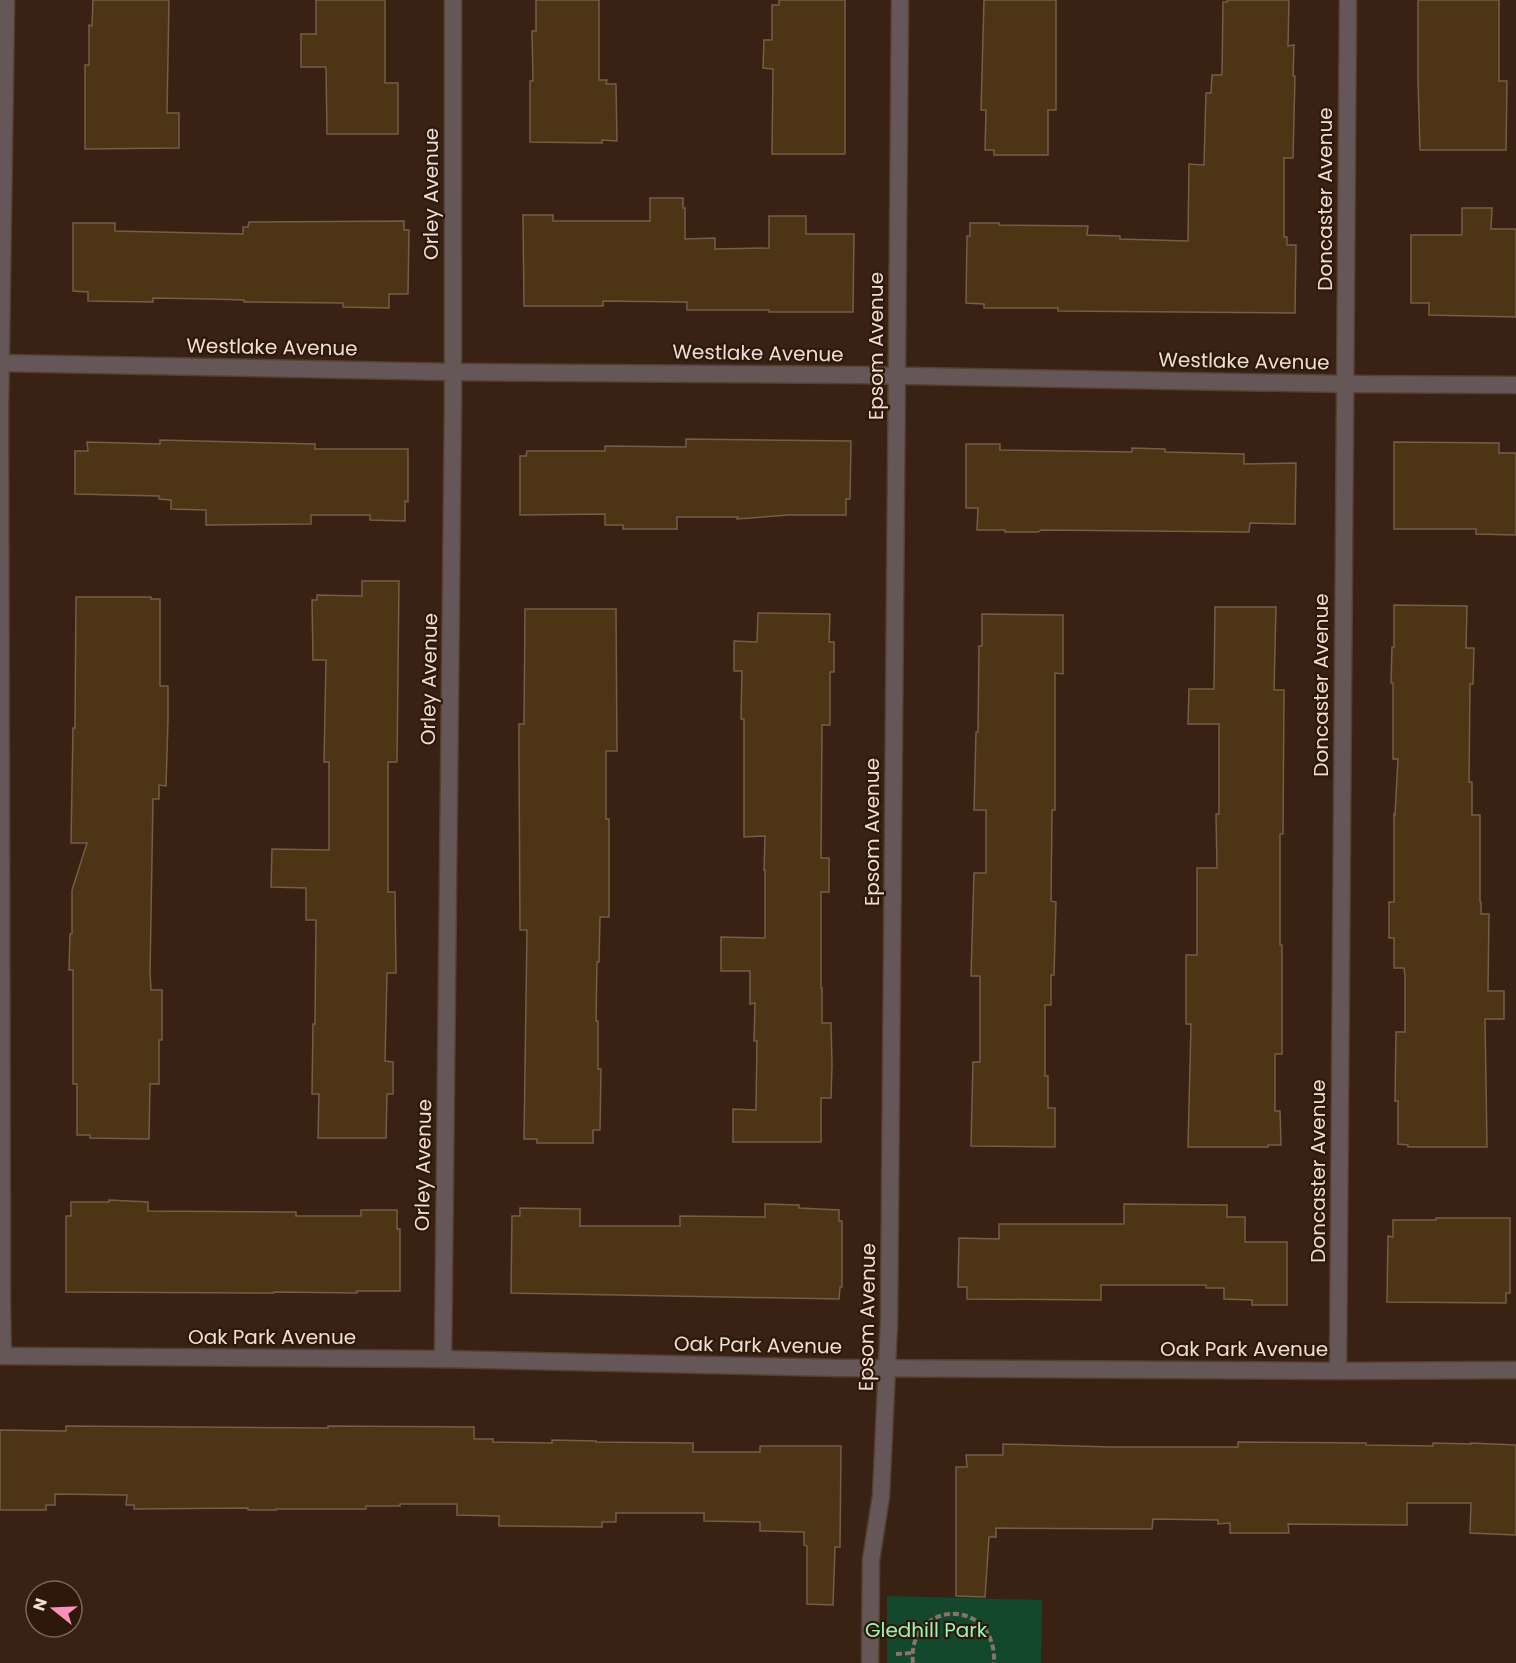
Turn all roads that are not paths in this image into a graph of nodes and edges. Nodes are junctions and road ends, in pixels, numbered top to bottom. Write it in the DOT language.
graph roads {
  1 [pos="6,0"];
  2 [pos="453,0"];
  3 [pos="900,0"];
  4 [pos="1348,0"];
  5 [pos="0,363"];
  6 [pos="452,372"];
  7 [pos="896,377"];
  8 [pos="1345,384"];
  9 [pos="1516,385"];
  10 [pos="2,1356"];
  11 [pos="443,1359"];
  12 [pos="888,1368"];
  13 [pos="1516,1370"];
  14 [pos="1338,1371"];
  15 [pos="870,1663"];
  1 -- 5 [label="street"];
  2 -- 6 [label="street, Orley Avenue"];
  3 -- 7 [label="street, Epsom Avenue"];
  4 -- 8 [label="street, Doncaster Avenue"];
  5 -- 6 [label="street, Westlake Avenue"];
  5 -- 10 [label="street"];
  6 -- 7 [label="street, Westlake Avenue"];
  6 -- 11 [label="street, Orley Avenue"];
  7 -- 8 [label="street, Westlake Avenue"];
  7 -- 12 [label="street, Epsom Avenue"];
  8 -- 9 [label="street, Westlake Avenue"];
  8 -- 14 [label="street, Doncaster Avenue"];
  10 -- 11 [label="street, Oak Park Avenue"];
  11 -- 12 [label="street, Oak Park Avenue"];
  12 -- 14 [label="street, Oak Park Avenue"];
  12 -- 15 [label="street, Epsom Avenue"];
  13 -- 14 [label="street, Oak Park Avenue"];
}
